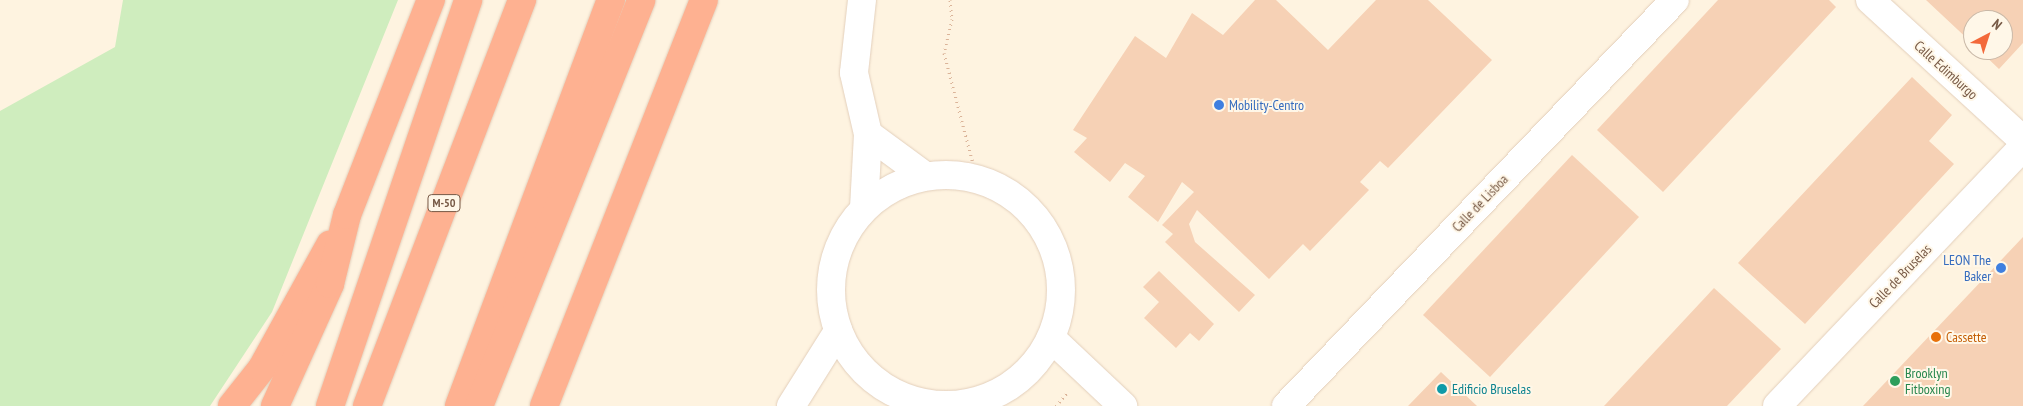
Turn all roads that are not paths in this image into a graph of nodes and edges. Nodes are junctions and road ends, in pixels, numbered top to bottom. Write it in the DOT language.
graph roads {
  1 [pos="431,0"];
  2 [pos="468,0"];
  3 [pos="522,0"];
  4 [pos="611,0"];
  5 [pos="641,0"];
  6 [pos="704,0"];
  7 [pos="862,0"];
  8 [pos="1675,0"];
  9 [pos="1870,0"];
  10 [pos="868,134"];
  11 [pos="2023,140"];
  12 [pos="2023,147"];
  13 [pos="925,176"];
  14 [pos="864,208"];
  15 [pos="347,215"];
  16 [pos="838,331"];
  17 [pos="1052,339"];
  18 [pos="1000,401"];
  19 [pos="232,406"];
  20 [pos="275,406"];
  21 [pos="330,406"];
  22 [pos="367,406"];
  23 [pos="459,406"];
  24 [pos="479,406"];
  25 [pos="545,406"];
  26 [pos="791,406"];
  27 [pos="959,406"];
  28 [pos="1123,406"];
  29 [pos="1286,406"];
  30 [pos="1777,406"];
  1 -- 15 [label="highway"];
  2 -- 21 [label="highway"];
  3 -- 22 [label="highway, M-50"];
  4 -- 23 [label="highway"];
  5 -- 24 [label="highway"];
  6 -- 25 [label="highway"];
  7 -- 10 [label="street"];
  8 -- 29 [label="street, Calle de Lisboa"];
  9 -- 11 [label="street, Calle Edimburgo"];
  10 -- 13 [label="street"];
  10 -- 14 [label="street"];
  12 -- 30 [label="street, Calle de Bruselas"];
  13 -- 14 [label="street"];
  13 -- 17 [label="street"];
  14 -- 16 [label="street"];
  15 -- 19 [label="highway"];
  15 -- 20 [label="highway"];
  16 -- 26 [label="street"];
  16 -- 27 [label="street"];
  17 -- 18 [label="street"];
  17 -- 28 [label="street"];
  18 -- 27 [label="street"];
}
